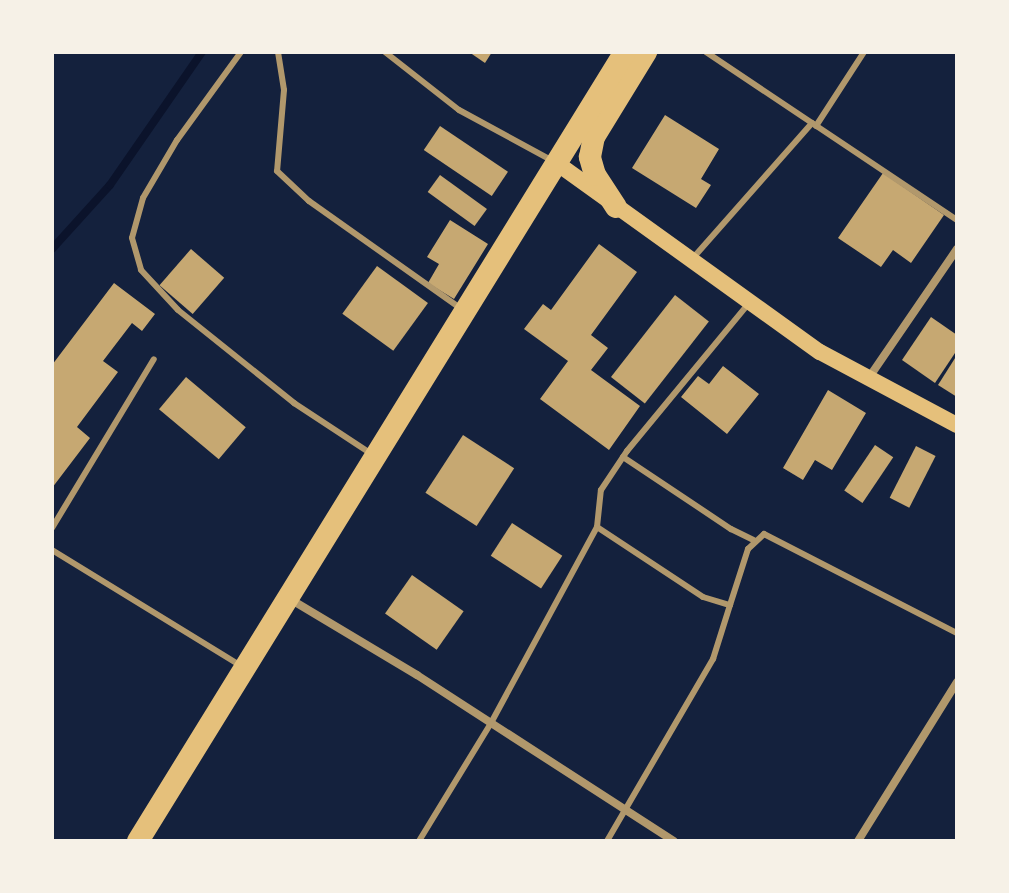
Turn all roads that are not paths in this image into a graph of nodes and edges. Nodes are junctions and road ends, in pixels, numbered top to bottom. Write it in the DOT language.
graph roads {
  1 [pos="241,52"];
  2 [pos="278,52"];
  3 [pos="385,52"];
  4 [pos="625,52"];
  5 [pos="646,52"];
  6 [pos="706,52"];
  7 [pos="864,52"];
  8 [pos="814,124"];
  9 [pos="558,164"];
  10 [pos="616,207"];
  11 [pos="957,220"];
  12 [pos="957,249"];
  13 [pos="690,261"];
  14 [pos="749,303"];
  15 [pos="466,312"];
  16 [pos="154,359"];
  17 [pos="868,380"];
  18 [pos="957,425"];
  19 [pos="377,457"];
  20 [pos="623,457"];
  21 [pos="597,527"];
  22 [pos="52,528"];
  23 [pos="754,540"];
  24 [pos="52,550"];
  25 [pos="290,599"];
  26 [pos="730,605"];
  27 [pos="957,633"];
  28 [pos="246,669"];
  29 [pos="957,682"];
  30 [pos="491,723"];
  31 [pos="626,811"];
  32 [pos="138,841"];
  33 [pos="419,841"];
  34 [pos="607,841"];
  35 [pos="674,841"];
  36 [pos="858,841"];
  1 -- 19 [label="lane"];
  2 -- 15 [label="lane"];
  3 -- 9 [label="lane"];
  4 -- 9 [label="highway"];
  5 -- 10 [label="highway"];
  6 -- 8 [label="lane"];
  7 -- 8 [label="lane"];
  8 -- 11 [label="lane"];
  8 -- 13 [label="lane"];
  9 -- 10 [label="main road"];
  9 -- 15 [label="highway"];
  10 -- 13 [label="main road"];
  12 -- 17 [label="street"];
  13 -- 14 [label="main road"];
  14 -- 17 [label="main road"];
  14 -- 20 [label="lane"];
  15 -- 19 [label="highway"];
  16 -- 22 [label="lane"];
  17 -- 18 [label="main road"];
  19 -- 25 [label="highway"];
  20 -- 21 [label="lane"];
  20 -- 23 [label="lane"];
  21 -- 26 [label="lane"];
  21 -- 30 [label="lane"];
  23 -- 26 [label="lane"];
  23 -- 27 [label="lane"];
  24 -- 28 [label="lane"];
  25 -- 28 [label="highway"];
  25 -- 30 [label="street"];
  26 -- 31 [label="lane"];
  28 -- 32 [label="highway"];
  29 -- 36 [label="street"];
  30 -- 31 [label="street"];
  30 -- 33 [label="lane"];
  31 -- 34 [label="lane"];
  31 -- 35 [label="street"];
}
